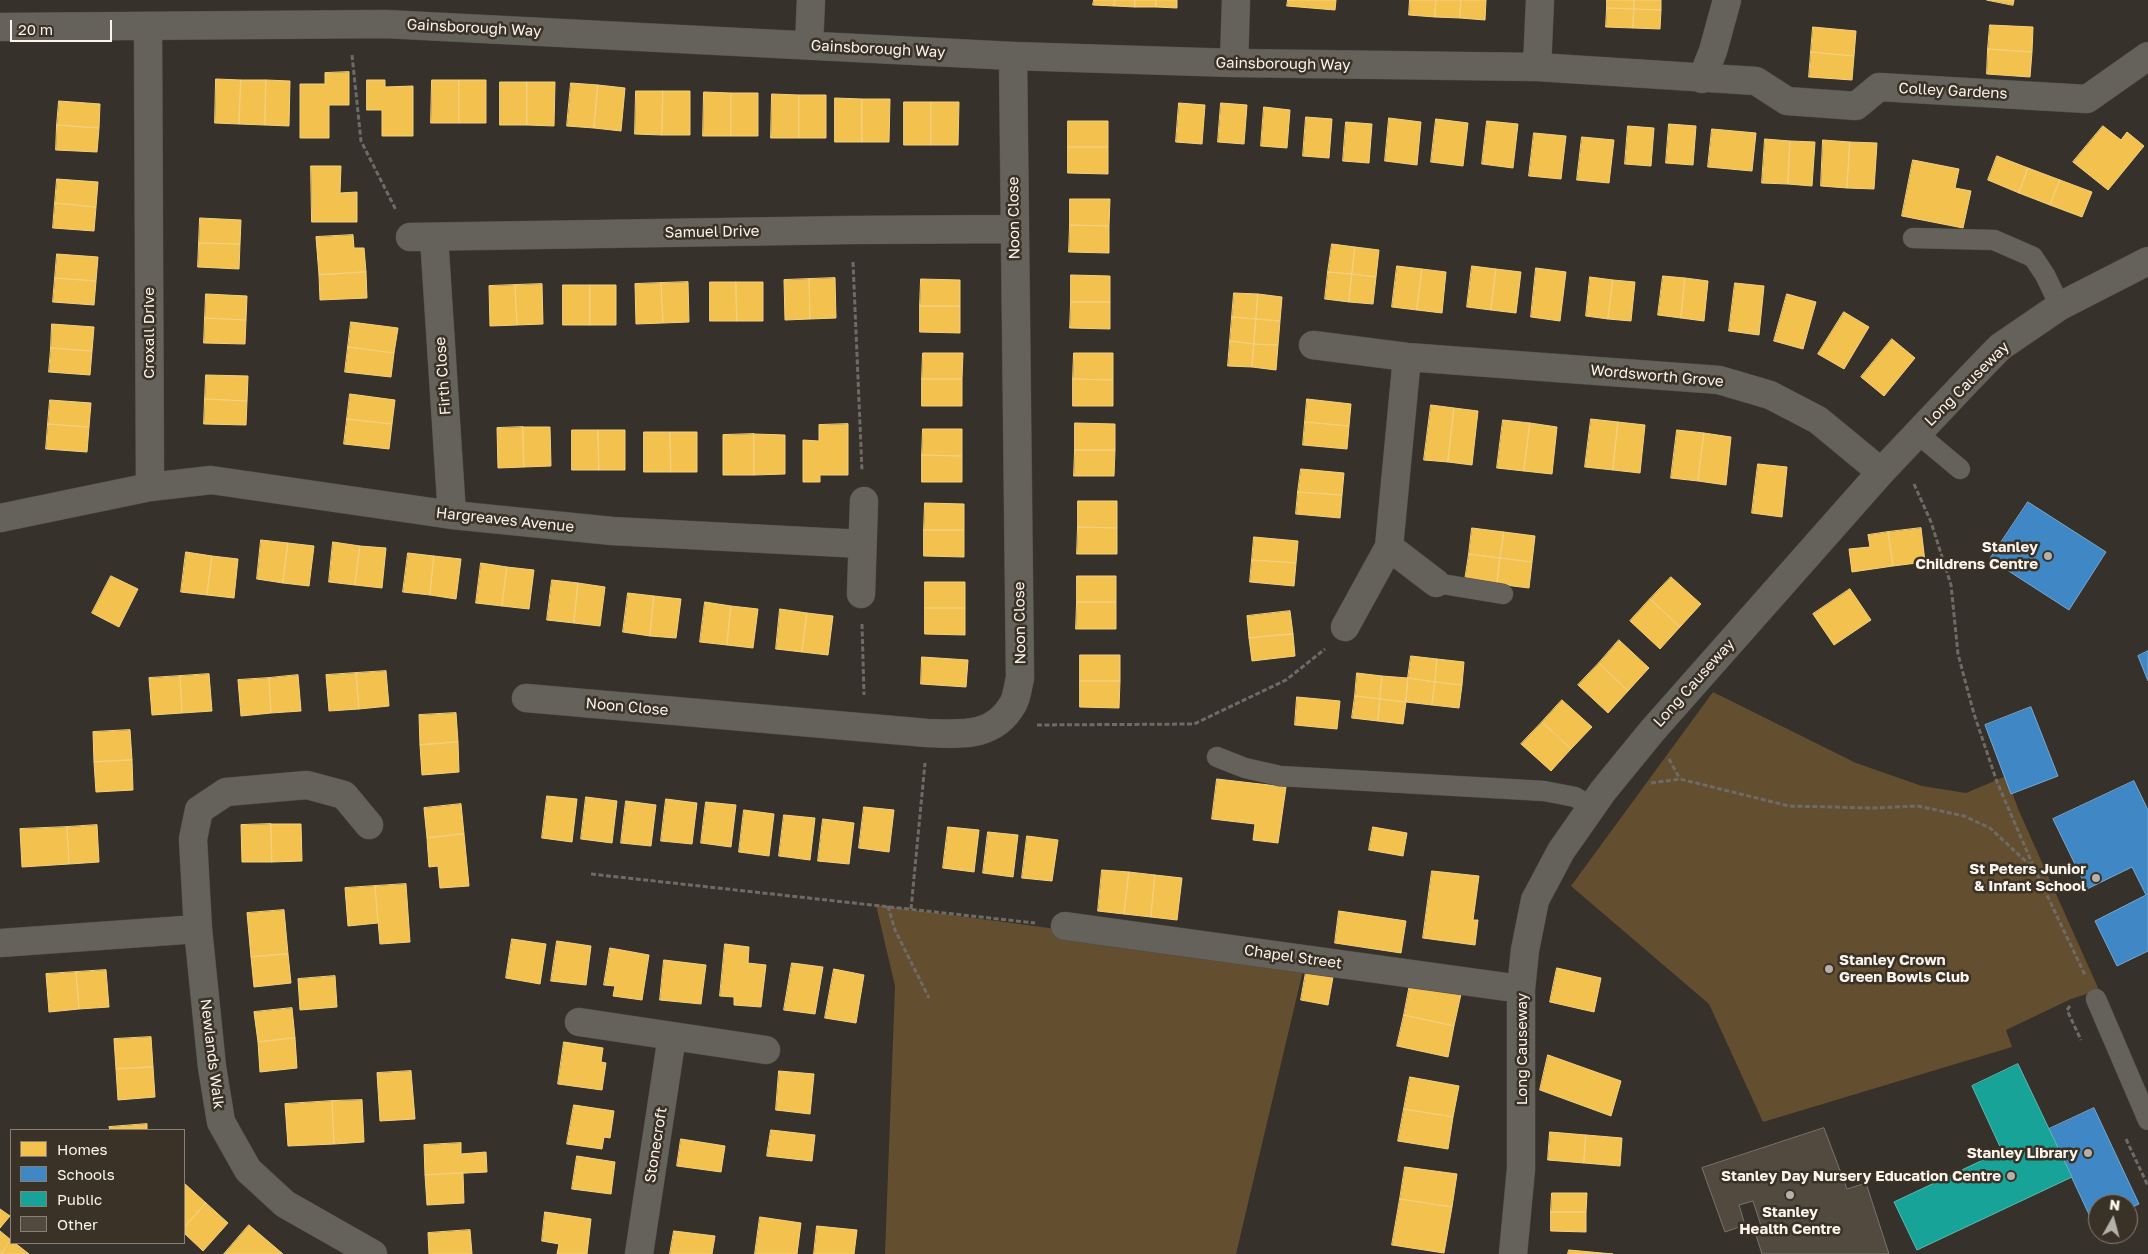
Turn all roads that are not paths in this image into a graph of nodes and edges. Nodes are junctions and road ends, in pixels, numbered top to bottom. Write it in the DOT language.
graph roads {
  1 [pos="811,0"];
  2 [pos="1236,0"];
  3 [pos="1540,0"];
  4 [pos="1727,0"];
  5 [pos="386,12"];
  6 [pos="148,26"];
  7 [pos="0,27"];
  8 [pos="809,45"];
  9 [pos="1013,56"];
  10 [pos="2148,56"];
  11 [pos="1234,63"];
  12 [pos="1537,67"];
  13 [pos="1702,79"];
  14 [pos="1756,82"];
  15 [pos="1014,229"];
  16 [pos="422,237"];
  17 [pos="1913,238"];
  18 [pos="2148,260"];
  19 [pos="2060,306"];
  20 [pos="1313,345"];
  21 [pos="1407,357"];
  22 [pos="1909,443"];
  23 [pos="1960,469"];
  24 [pos="1880,472"];
  25 [pos="150,487"];
  26 [pos="864,501"];
  27 [pos="452,515"];
  28 [pos="0,518"];
  29 [pos="862,544"];
  30 [pos="1389,547"];
  31 [pos="1436,583"];
  32 [pos="861,594"];
  33 [pos="1504,594"];
  34 [pos="1345,627"];
  35 [pos="535,705"];
  36 [pos="1217,757"];
  37 [pos="1598,799"];
  38 [pos="369,825"];
  39 [pos="1065,926"];
  40 [pos="198,929"];
  41 [pos="0,943"];
  42 [pos="1521,989"];
  43 [pos="2096,999"];
  44 [pos="579,1022"];
  45 [pos="672,1036"];
  46 [pos="766,1050"];
  47 [pos="2148,1120"];
  48 [pos="374,1254"];
  49 [pos="639,1254"];
  50 [pos="1513,1254"];
  1 -- 8 [label="street"];
  2 -- 11 [label="street"];
  3 -- 12 [label="street"];
  4 -- 13 [label="street"];
  5 -- 6 [label="street, Gainsborough Way"];
  5 -- 8 [label="street, Gainsborough Way"];
  6 -- 7 [label="street, Gainsborough Way"];
  6 -- 25 [label="street, Croxall Drive"];
  8 -- 9 [label="street, Gainsborough Way"];
  9 -- 11 [label="street, Gainsborough Way"];
  9 -- 15 [label="street, Noon Close"];
  10 -- 14 [label="street, Colley Gardens"];
  11 -- 12 [label="street, Gainsborough Way"];
  12 -- 13 [label="street, Gainsborough Way"];
  13 -- 14 [label="street, Gainsborough Way"];
  15 -- 16 [label="street, Samuel Drive"];
  15 -- 35 [label="street, Noon Close"];
  16 -- 27 [label="street, Firth Close"];
  17 -- 19 [label="lane"];
  18 -- 19 [label="street, Long Causeway"];
  19 -- 22 [label="street, Long Causeway"];
  20 -- 21 [label="street, Wordsworth Grove"];
  21 -- 24 [label="street, Wordsworth Grove"];
  21 -- 30 [label="street"];
  22 -- 23 [label="lane"];
  22 -- 24 [label="street, Long Causeway"];
  24 -- 37 [label="street, Long Causeway"];
  25 -- 27 [label="street, Hargreaves Avenue"];
  25 -- 28 [label="street"];
  26 -- 29 [label="street"];
  27 -- 29 [label="street, Hargreaves Avenue"];
  29 -- 32 [label="street"];
  30 -- 31 [label="street"];
  30 -- 34 [label="street"];
  31 -- 33 [label="lane"];
  36 -- 37 [label="lane"];
  37 -- 42 [label="street, Long Causeway"];
  38 -- 40 [label="street, Newlands Walk"];
  39 -- 42 [label="street, Chapel Street"];
  40 -- 41 [label="street"];
  40 -- 48 [label="street, Newlands Walk"];
  42 -- 50 [label="street, Long Causeway"];
  43 -- 47 [label="lane"];
  44 -- 45 [label="street"];
  45 -- 46 [label="street"];
  45 -- 49 [label="street, Stonecroft"];
}
